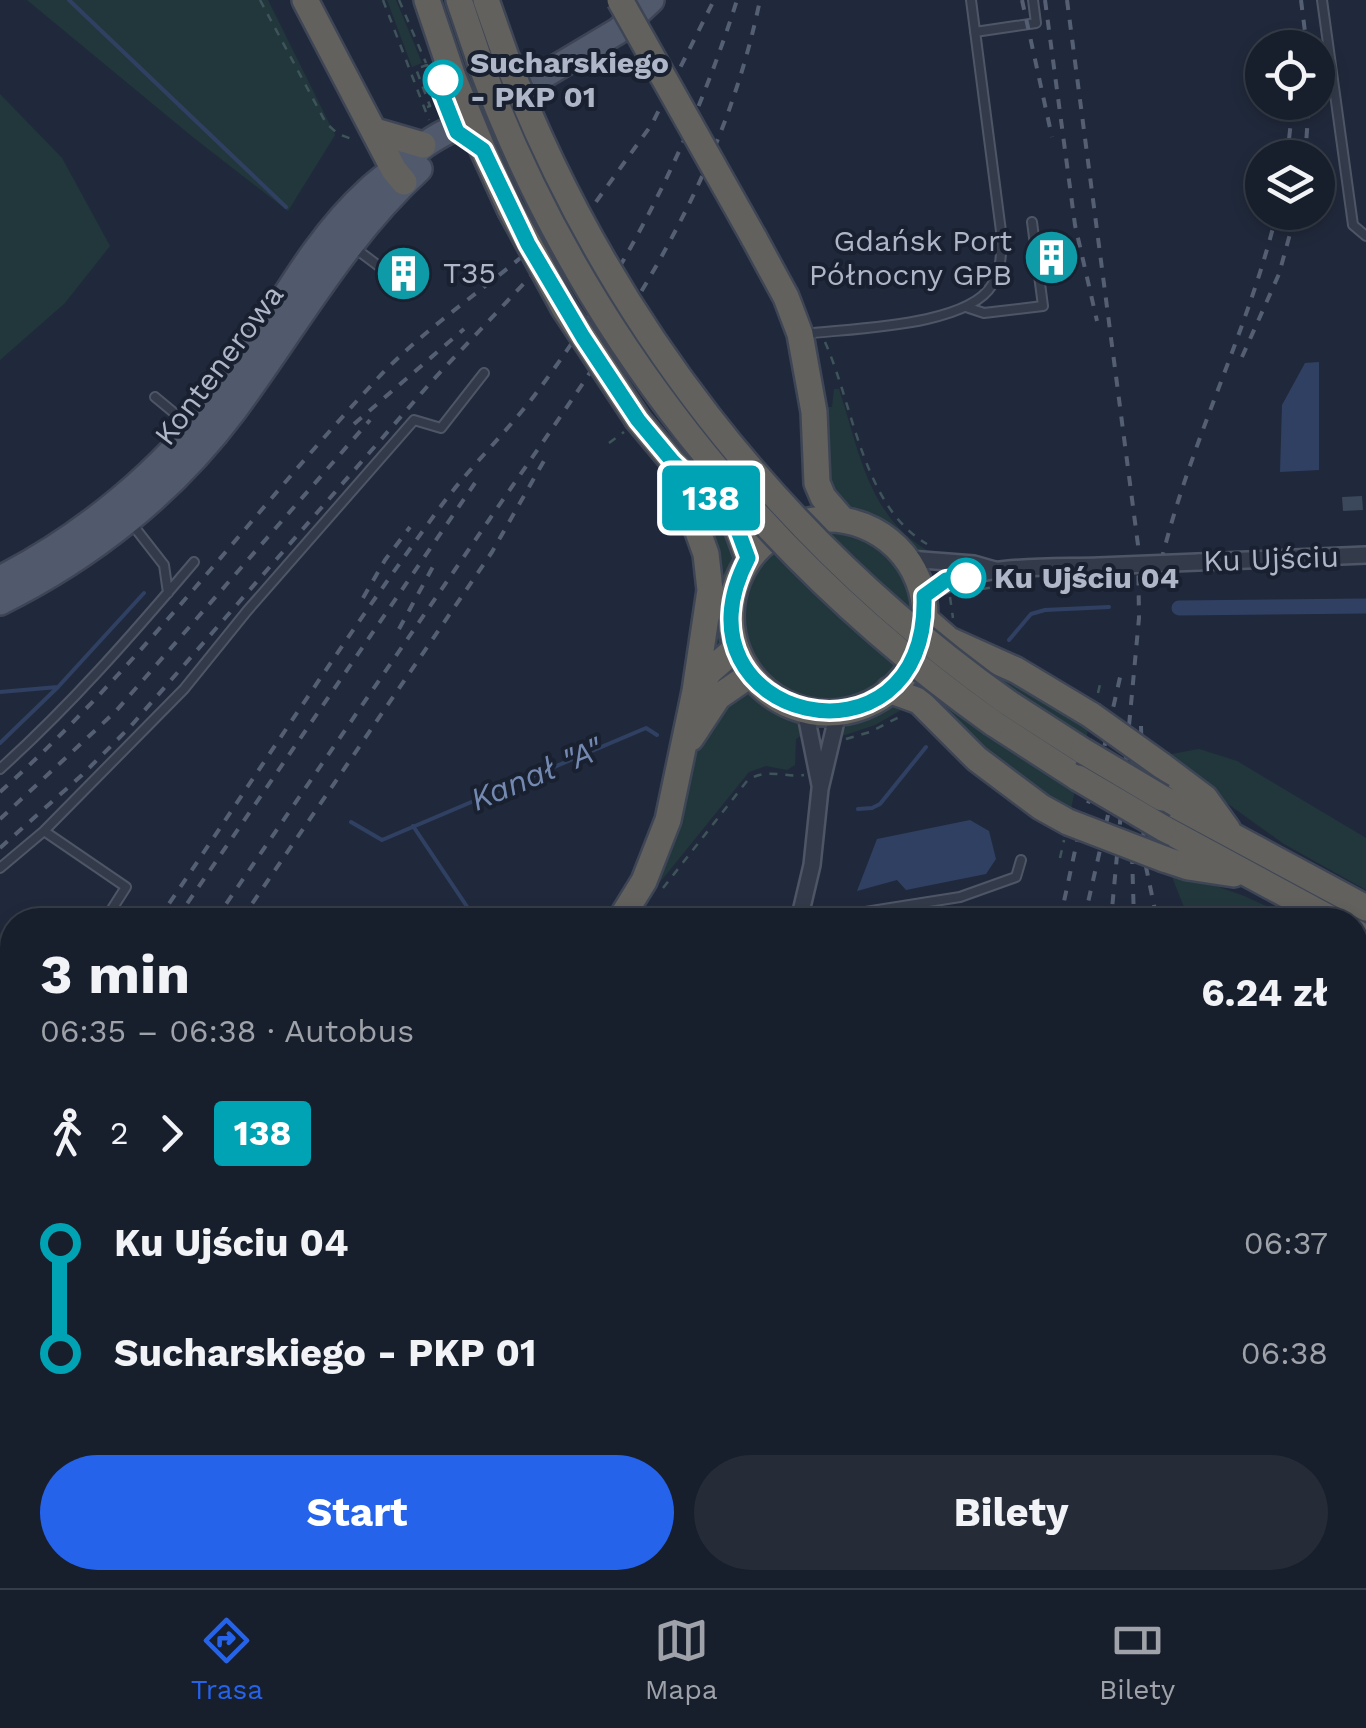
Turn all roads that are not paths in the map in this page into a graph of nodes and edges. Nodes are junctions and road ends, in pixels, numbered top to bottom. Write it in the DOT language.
graph roads {
  1 [pos="305,0"];
  2 [pos="427,0"];
  3 [pos="459,0"];
  4 [pos="486,0"];
  5 [pos="620,0"];
  6 [pos="651,0"];
  7 [pos="971,0"];
  8 [pos="1033,0"];
  9 [pos="1322,0"];
  10 [pos="975,32"];
  11 [pos="493,61"];
  12 [pos="456,128"];
  13 [pos="425,137"];
  14 [pos="367,140"];
  15 [pos="399,176"];
  16 [pos="1032,222"];
  17 [pos="1366,236"];
  18 [pos="349,243"];
  19 [pos="386,260"];
  20 [pos="966,307"];
  21 [pos="800,334"];
  22 [pos="484,373"];
  23 [pos="155,397"];
  24 [pos="200,435"];
  25 [pos="673,462"];
  26 [pos="842,519"];
  27 [pos="128,520"];
  28 [pos="1366,554"];
  29 [pos="748,558"];
  30 [pos="909,560"];
  31 [pos="194,562"];
  32 [pos="996,570"];
  33 [pos="0,580"];
  34 [pos="168,593"];
  35 [pos="0,602"];
  36 [pos="933,602"];
  37 [pos="735,649"];
  38 [pos="750,675"];
  39 [pos="889,690"];
  40 [pos="695,692"];
  41 [pos="805,710"];
  42 [pos="1000,712"];
  43 [pos="838,713"];
  44 [pos="684,752"];
  45 [pos="0,769"];
  46 [pos="820,790"];
  47 [pos="44,830"];
  48 [pos="1234,838"];
  49 [pos="1021,860"];
  50 [pos="0,868"];
  51 [pos="1254,877"];
  52 [pos="1365,907"];
  53 [pos="113,908"];
  54 [pos="627,908"];
  55 [pos="802,908"];
  56 [pos="890,908"];
  57 [pos="1311,908"];
  1 -- 14 [label="highway"];
  2 -- 25 [label="highway, bridge"];
  3 -- 11 [label="highway"];
  4 -- 11 [label="highway"];
  5 -- 21 [label="highway, bridge"];
  6 -- 12 [label="main road, Kontenerowa"];
  7 -- 10 [label="lane"];
  8 -- 10 [label="lane"];
  9 -- 17 [label="lane"];
  10 -- 20 [label="lane"];
  11 -- 42 [label="highway, bridge"];
  12 -- 13 [label="main road, Kontenerowa"];
  12 -- 15 [label="main road, Kontenerowa"];
  13 -- 14 [label="highway"];
  13 -- 15 [label="main road, Kontenerowa"];
  14 -- 15 [label="highway"];
  15 -- 18 [label="main road, Kontenerowa"];
  15 -- 24 [label="main road, Kontenerowa"];
  16 -- 20 [label="lane"];
  18 -- 19 [label="lane"];
  18 -- 24 [label="main road, Kontenerowa"];
  20 -- 21 [label="lane"];
  21 -- 26 [label="highway"];
  22 -- 47 [label="lane"];
  23 -- 24 [label="lane"];
  24 -- 27 [label="main road, Kontenerowa"];
  24 -- 33 [label="main road, Kontenerowa"];
  25 -- 29 [label="highway"];
  25 -- 40 [label="highway"];
  26 -- 29 [label="highway"];
  26 -- 30 [label="highway"];
  27 -- 34 [label="lane"];
  27 -- 35 [label="main road, Kontenerowa"];
  28 -- 32 [label="street, Ku Ujściu, bridge"];
  29 -- 37 [label="highway"];
  30 -- 32 [label="street, Ku Ujściu"];
  30 -- 36 [label="highway"];
  31 -- 34 [label="lane"];
  32 -- 36 [label="street, Ku Ujściu"];
  34 -- 45 [label="lane"];
  36 -- 39 [label="highway"];
  36 -- 48 [label="highway, bridge"];
  37 -- 38 [label="highway"];
  37 -- 40 [label="highway"];
  38 -- 41 [label="highway"];
  38 -- 44 [label="highway"];
  39 -- 43 [label="highway"];
  39 -- 51 [label="highway, bridge"];
  40 -- 44 [label="highway"];
  41 -- 43 [label="highway"];
  41 -- 46 [label="street"];
  42 -- 48 [label="highway, bridge"];
  42 -- 51 [label="highway, bridge"];
  43 -- 46 [label="street"];
  44 -- 54 [label="highway"];
  46 -- 55 [label="street"];
  47 -- 50 [label="lane"];
  47 -- 53 [label="lane"];
  48 -- 52 [label="highway"];
  49 -- 56 [label="lane"];
  51 -- 57 [label="highway"];
}
